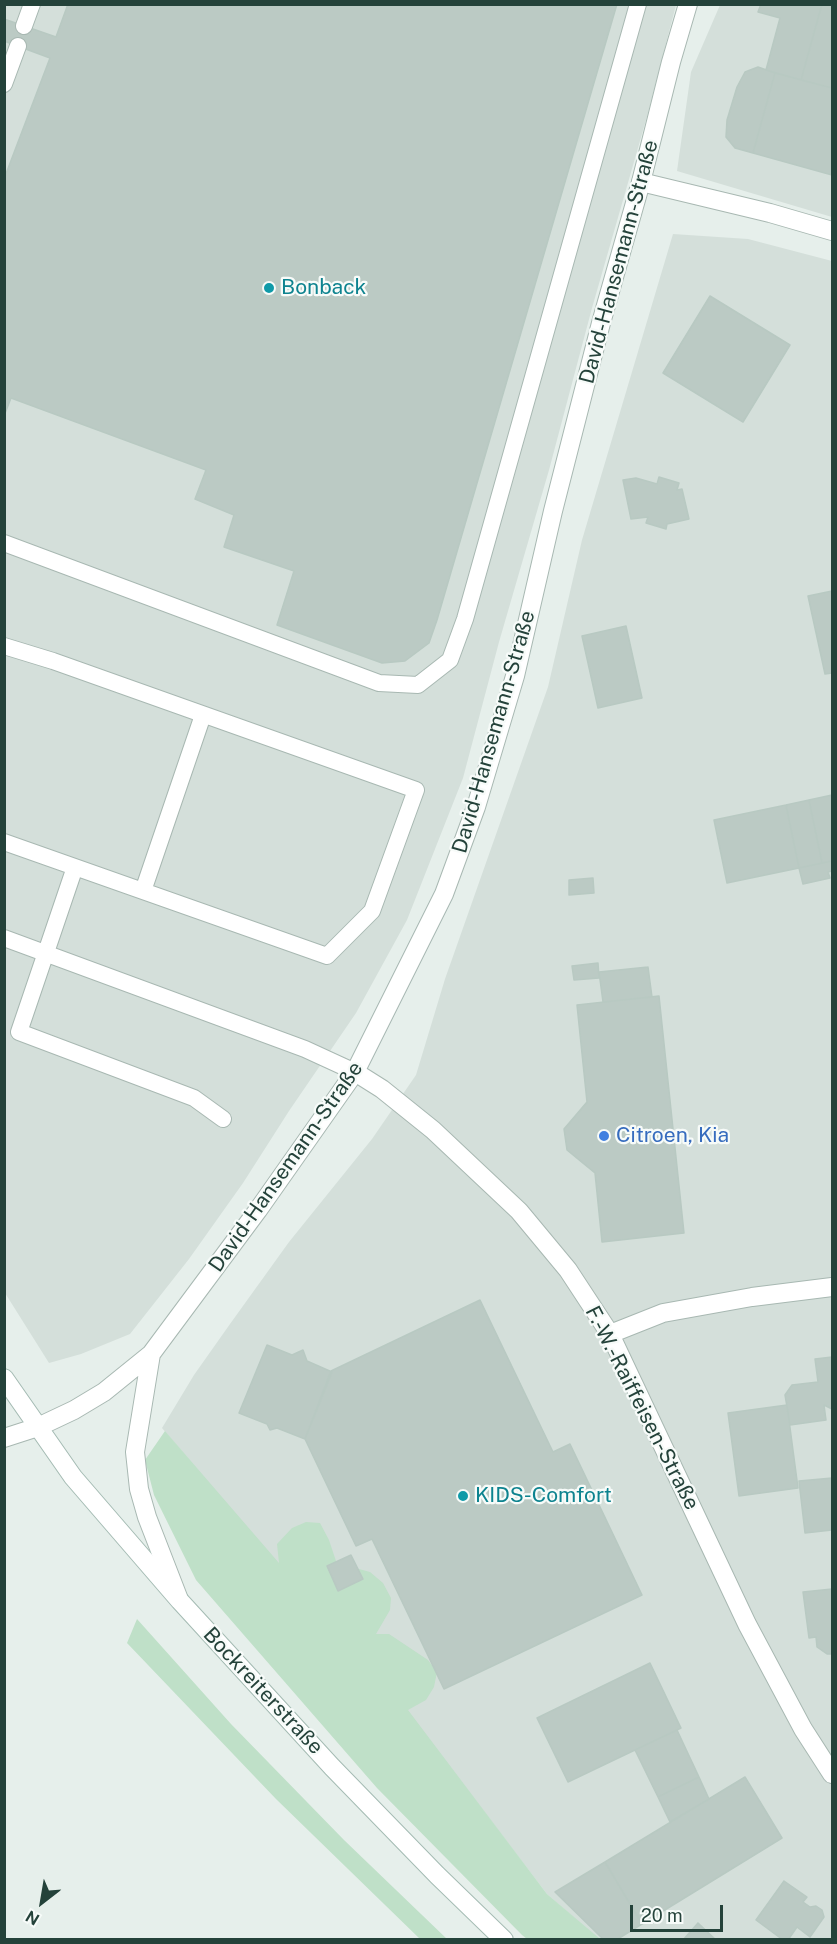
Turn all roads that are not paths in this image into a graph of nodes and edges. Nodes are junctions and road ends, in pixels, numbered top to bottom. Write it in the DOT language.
graph roads {
  1 [pos="32,4"];
  2 [pos="638,4"];
  3 [pos="688,4"];
  4 [pos="24,26"];
  5 [pos="18,46"];
  6 [pos="4,84"];
  7 [pos="641,182"];
  8 [pos="832,231"];
  9 [pos="4,543"];
  10 [pos="4,646"];
  11 [pos="203,715"];
  12 [pos="4,842"];
  13 [pos="75,867"];
  14 [pos="143,891"];
  15 [pos="4,938"];
  16 [pos="46,953"];
  17 [pos="355,1072"];
  18 [pos="223,1119"];
  19 [pos="832,1287"];
  20 [pos="609,1335"];
  21 [pos="151,1354"];
  22 [pos="4,1378"];
  23 [pos="38,1428"];
  24 [pos="4,1438"];
  25 [pos="180,1601"];
  26 [pos="832,1774"];
  27 [pos="504,1940"];
  1 -- 4 [label="lane"];
  2 -- 9 [label="lane"];
  3 -- 7 [label="street, David-Hansemann-Straße"];
  5 -- 6 [label="lane"];
  7 -- 8 [label="street"];
  7 -- 17 [label="street, David-Hansemann-Straße"];
  10 -- 11 [label="lane"];
  11 -- 14 [label="lane"];
  11 -- 14 [label="lane"];
  12 -- 13 [label="lane"];
  13 -- 14 [label="lane"];
  13 -- 16 [label="lane"];
  15 -- 16 [label="lane"];
  16 -- 17 [label="lane"];
  16 -- 18 [label="lane"];
  17 -- 20 [label="street, F.-W.-Raiffeisen-Straße"];
  17 -- 21 [label="street, David-Hansemann-Straße"];
  19 -- 20 [label="street"];
  20 -- 26 [label="street, F.-W.-Raiffeisen-Straße"];
  21 -- 23 [label="street, David-Hansemann-Straße"];
  21 -- 25 [label="street, David-Hansemann-Straße"];
  22 -- 23 [label="street, Bockreiterstraße"];
  23 -- 24 [label="street, David-Hansemann-Straße"];
  23 -- 25 [label="street, Bockreiterstraße"];
  25 -- 27 [label="street, Bockreiterstraße"];
}
